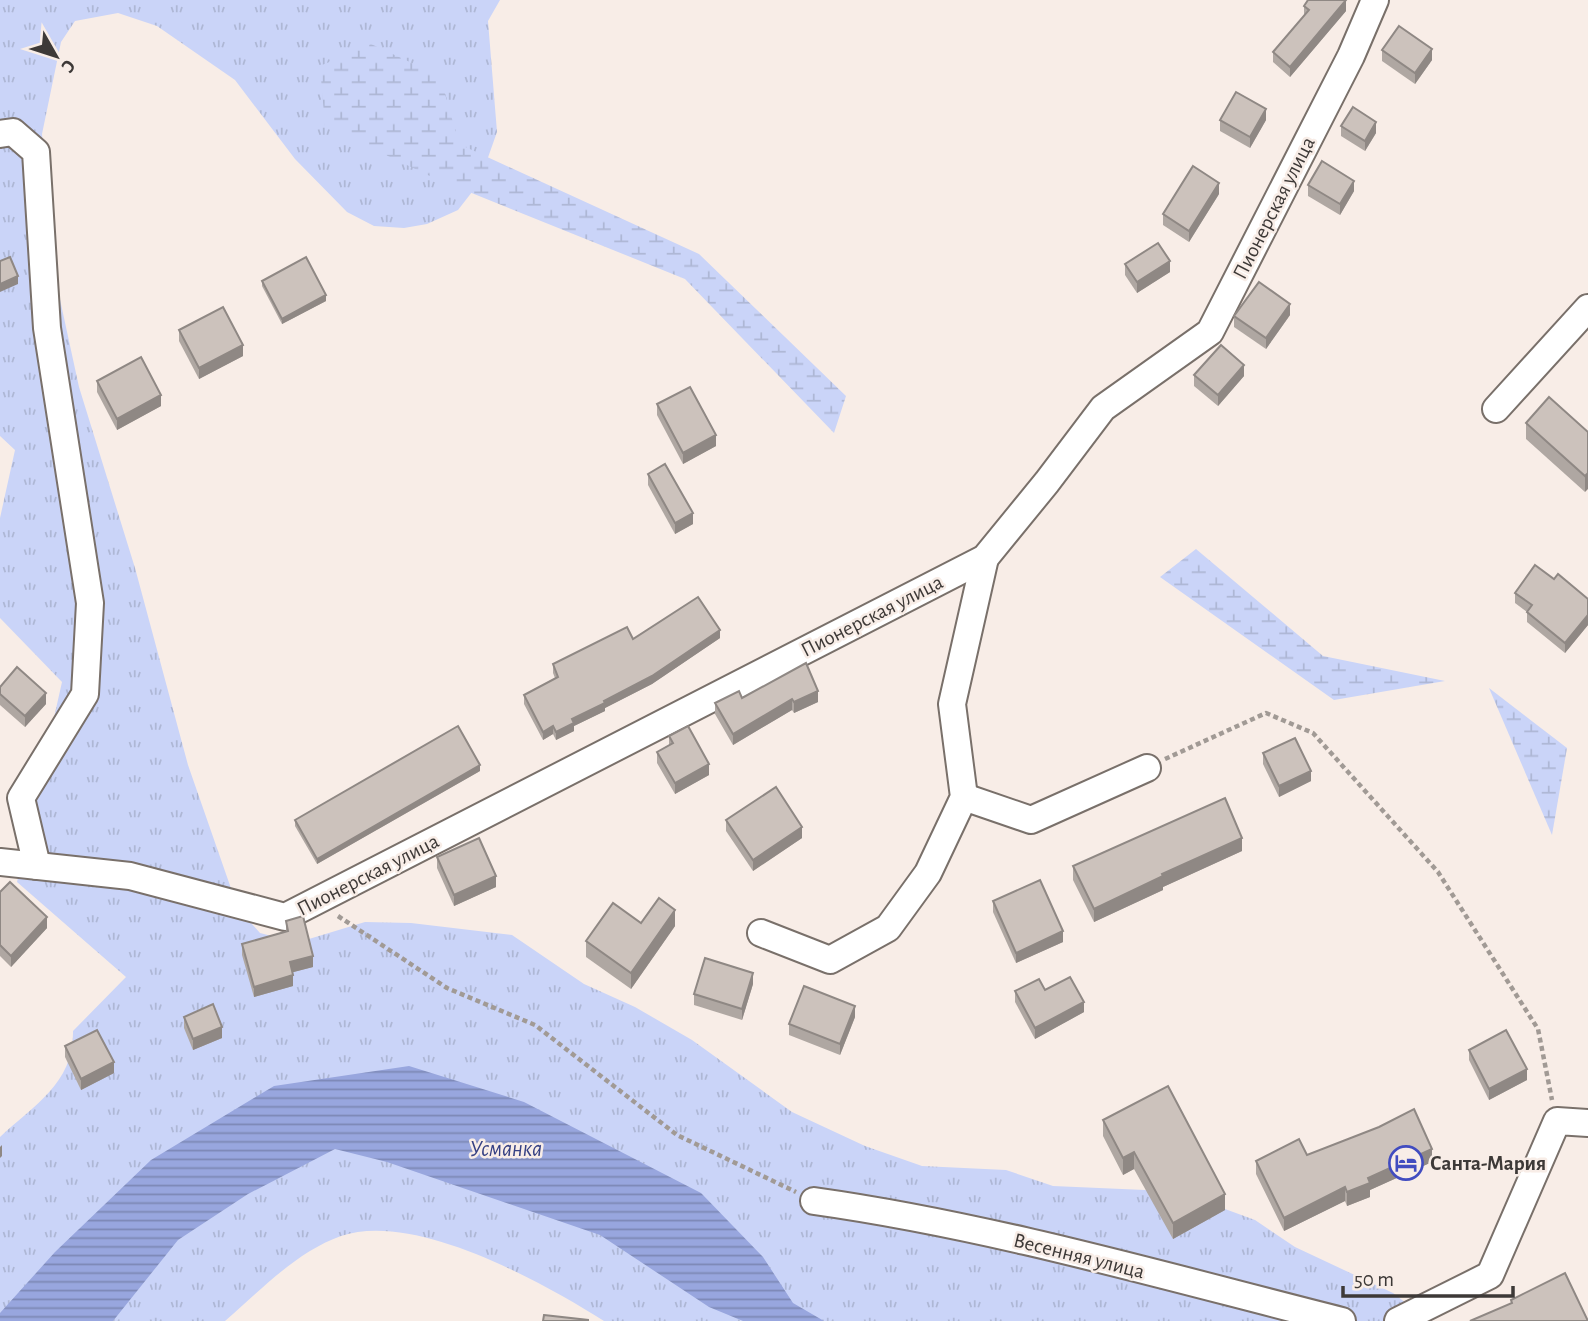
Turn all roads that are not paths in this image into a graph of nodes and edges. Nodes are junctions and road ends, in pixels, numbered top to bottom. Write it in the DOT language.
graph roads {
  1 [pos="1375,0"];
  2 [pos="0,134"];
  3 [pos="1588,308"];
  4 [pos="1496,409"];
  5 [pos="985,558"];
  6 [pos="1147,768"];
  7 [pos="964,797"];
  8 [pos="0,862"];
  9 [pos="37,866"];
  10 [pos="761,933"];
  11 [pos="1588,1124"];
  12 [pos="814,1201"];
  13 [pos="1342,1321"];
  14 [pos="1398,1321"];
  1 -- 5 [label="street, Пионерская улица"];
  2 -- 9 [label="street"];
  3 -- 4 [label="street"];
  5 -- 7 [label="street"];
  5 -- 9 [label="street, Пионерская улица"];
  6 -- 7 [label="street"];
  7 -- 10 [label="street"];
  8 -- 9 [label="street, Пионерская улица"];
  11 -- 14 [label="street"];
  12 -- 13 [label="street, Весенняя улица"];
}
